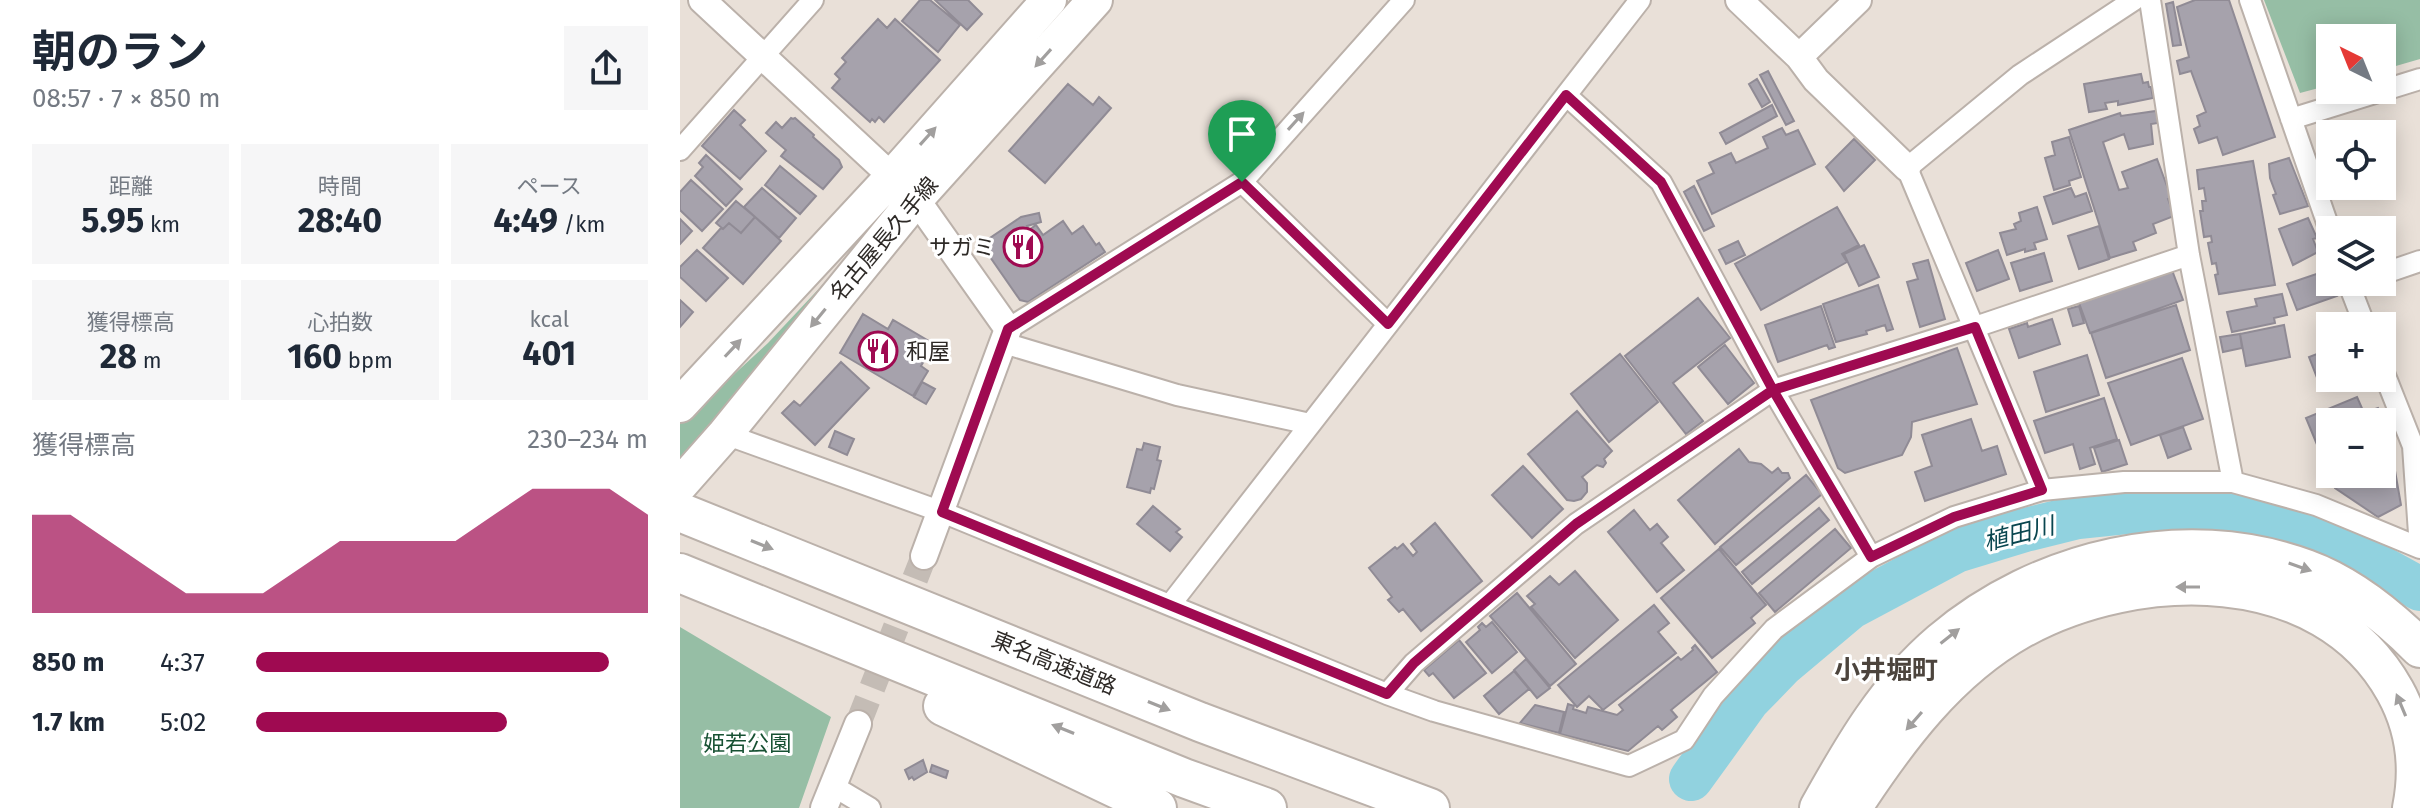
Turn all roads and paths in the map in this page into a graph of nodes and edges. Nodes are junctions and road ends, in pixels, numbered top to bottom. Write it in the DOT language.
graph roads {
  1 [pos="702,0"];
  2 [pos="813,0"];
  3 [pos="1049,0"];
  4 [pos="1095,0"];
  5 [pos="1404,0"];
  6 [pos="1640,0"];
  7 [pos="1739,0"];
  8 [pos="1858,0"];
  9 [pos="2134,0"];
  10 [pos="2150,0"];
  11 [pos="2250,0"];
  12 [pos="762,56"];
  13 [pos="1799,57"];
  14 [pos="2420,79"];
  15 [pos="1566,95"];
  16 [pos="2291,119"];
  17 [pos="680,150"];
  18 [pos="1907,168"];
  19 [pos="1242,182"];
  20 [pos="904,188"];
  21 [pos="2325,216"];
  22 [pos="2189,255"];
  23 [pos="2420,261"];
  24 [pos="2396,269"];
  25 [pos="1388,324"];
  26 [pos="1975,327"];
  27 [pos="1006,336"];
  28 [pos="1773,390"];
  29 [pos="2393,392"];
  30 [pos="680,405"];
  31 [pos="1310,424"];
  32 [pos="725,434"];
  33 [pos="2417,445"];
  34 [pos="2233,482"];
  35 [pos="2042,490"];
  36 [pos="683,504"];
  37 [pos="942,512"];
  38 [pos="2420,548"];
  39 [pos="924,556"];
  40 [pos="1871,557"];
  41 [pos="680,573"];
  42 [pos="723,592"];
  43 [pos="1170,605"];
  44 [pos="2420,648"];
  45 [pos="1387,694"];
  46 [pos="858,724"];
  47 [pos="829,797"];
  48 [pos="1426,806"];
  49 [pos="870,808"];
  50 [pos="1157,808"];
  51 [pos="1267,808"];
  52 [pos="1819,808"];
  53 [pos="1852,808"];
  54 [pos="2412,808"];
  1 -- 12 [label="street"];
  2 -- 12 [label="street"];
  20 -- 3 [label="main road, 名古屋長久手線, one-way"];
  4 -- 20 [label="main road, 名古屋長久手線, one-way"];
  19 -- 5 [label="street, one-way"];
  6 -- 15 [label="street"];
  7 -- 13 [label="street"];
  8 -- 13 [label="street"];
  9 -- 18 [label="street"];
  10 -- 22 [label="street"];
  11 -- 16 [label="street"];
  12 -- 17 [label="street"];
  12 -- 20 [label="street"];
  13 -- 18 [label="street"];
  14 -- 16 [label="street"];
  15 -- 25 [label="street"];
  15 -- 28 [label="street"];
  16 -- 21 [label="street"];
  18 -- 26 [label="street"];
  19 -- 25 [label="street"];
  19 -- 27 [label="street"];
  20 -- 27 [label="street"];
  30 -- 20 [label="main road, 名古屋長久手線, one-way"];
  20 -- 32 [label="main road, 名古屋長久手線, one-way"];
  22 -- 26 [label="street"];
  22 -- 34 [label="street"];
  23 -- 24 [label="street"];
  25 -- 31 [label="street"];
  26 -- 28 [label="street"];
  26 -- 35 [label="street"];
  27 -- 31 [label="street"];
  27 -- 37 [label="street"];
  28 -- 40 [label="street"];
  28 -- 45 [label="street"];
  29 -- 33 [label="street"];
  31 -- 43 [label="street"];
  32 -- 36 [label="main road, 名古屋長久手線"];
  32 -- 37 [label="street"];
  33 -- 38 [label="street"];
  34 -- 35 [label="street"];
  34 -- 38 [label="street"];
  35 -- 40 [label="street"];
  36 -- 48 [label="highway, 東名高速道路, one-way"];
  37 -- 39 [label="street"];
  37 -- 43 [label="street"];
  40 -- 45 [label="street"];
  41 -- 42 [label="highway"];
  42 -- 50 [label="highway"];
  51 -- 42 [label="highway, one-way"];
  43 -- 45 [label="street"];
  52 -- 44 [label="highway, one-way"];
  46 -- 47 [label="street"];
  47 -- 49 [label="street"];
  54 -- 53 [label="highway, one-way"];
}
